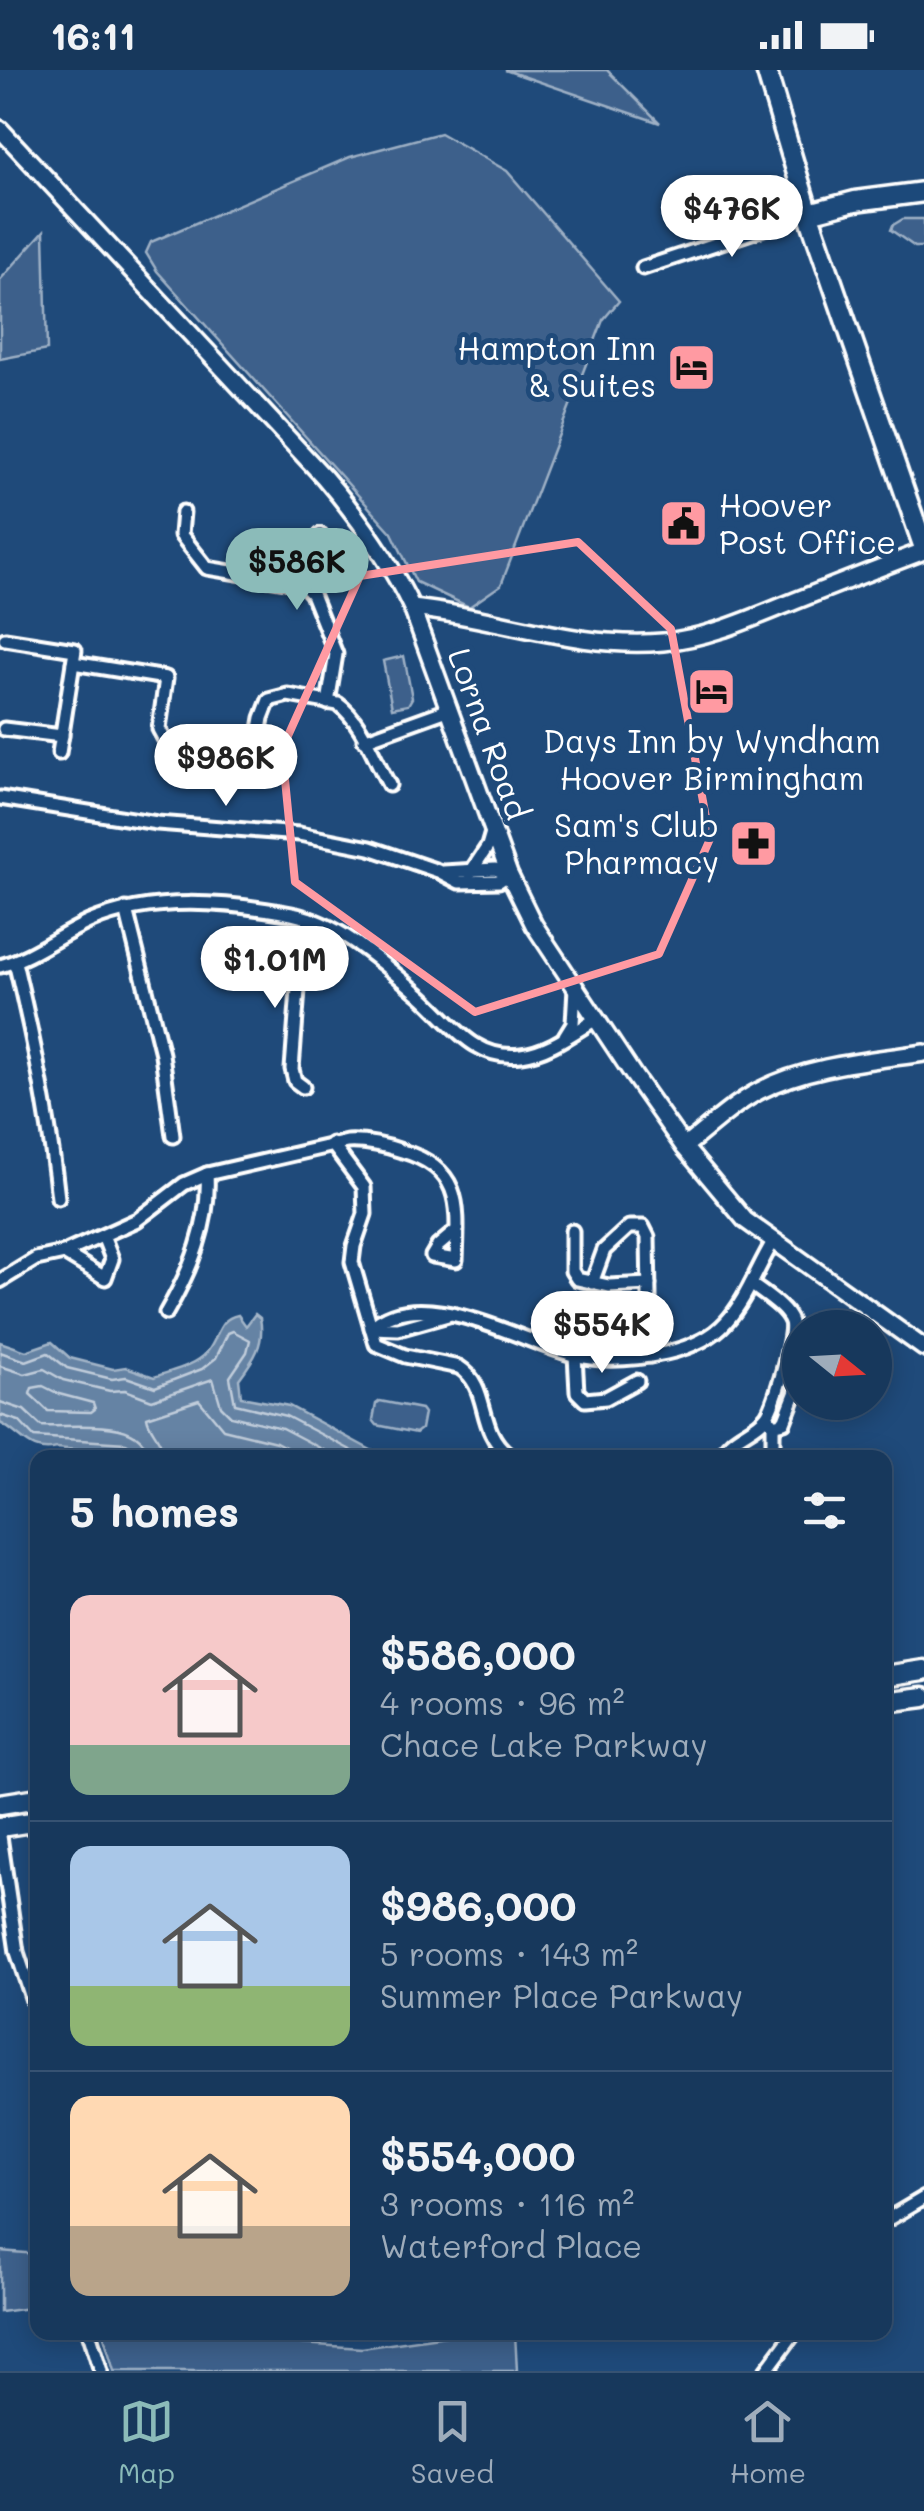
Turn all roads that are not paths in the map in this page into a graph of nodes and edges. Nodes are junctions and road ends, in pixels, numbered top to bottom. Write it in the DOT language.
graph roads {
  1 [pos="766,70"];
  2 [pos="0,129"];
  3 [pos="924,192"];
  4 [pos="808,213"];
  5 [pos="644,268"];
  6 [pos="183,512"];
  7 [pos="320,535"];
  8 [pos="924,549"];
  9 [pos="303,584"];
  10 [pos="412,608"];
  11 [pos="5,638"];
  12 [pos="73,663"];
  13 [pos="328,702"];
  14 [pos="450,710"];
  15 [pos="4,729"];
  16 [pos="62,736"];
  17 [pos="364,740"];
  18 [pos="59,753"];
  19 [pos="388,785"];
  20 [pos="0,798"];
  21 [pos="493,829"];
  22 [pos="438,871"];
  23 [pos="470,873"];
  24 [pos="509,874"];
  25 [pos="126,909"];
  26 [pos="310,918"];
  27 [pos="15,962"];
  28 [pos="0,966"];
  29 [pos="575,988"];
  30 [pos="596,1020"];
  31 [pos="563,1040"];
  32 [pos="924,1053"];
  33 [pos="302,1086"];
  34 [pos="173,1136"];
  35 [pos="332,1144"];
  36 [pos="684,1147"];
  37 [pos="208,1174"];
  38 [pos="58,1198"];
  39 [pos="457,1230"];
  40 [pos="572,1231"];
  41 [pos="103,1236"];
  42 [pos="772,1242"];
  43 [pos="64,1253"];
  44 [pos="0,1281"];
  45 [pos="592,1283"];
  46 [pos="649,1284"];
  47 [pos="751,1284"];
  48 [pos="166,1312"];
  49 [pos="782,1312"];
  50 [pos="371,1328"];
  51 [pos="924,1348"];
  52 [pos="575,1355"];
  53 [pos="650,1356"];
  54 [pos="638,1380"];
  55 [pos="782,1388"];
  56 [pos="770,1420"];
  57 [pos="785,1420"];
  58 [pos="503,1450"];
  59 [pos="723,1450"];
  60 [pos="772,1450"];
  61 [pos="924,1670"];
  62 [pos="892,1675"];
  63 [pos="924,1697"];
  64 [pos="892,1701"];
  65 [pos="30,1799"];
  66 [pos="0,1804"];
  67 [pos="30,1822"];
  68 [pos="0,1827"];
  69 [pos="0,1836"];
  70 [pos="30,1993"];
  71 [pos="924,2198"];
  72 [pos="892,2217"];
  73 [pos="91,2340"];
  74 [pos="788,2340"];
  75 [pos="101,2371"];
  76 [pos="766,2371"];
  1 -- 4 [label="main road"];
  2 -- 10 [label="street, Lorna Road"];
  3 -- 4 [label="main road"];
  4 -- 5 [label="street"];
  4 -- 8 [label="main road"];
  6 -- 9 [label="street"];
  7 -- 9 [label="street"];
  8 -- 10 [label="street"];
  9 -- 13 [label="street"];
  10 -- 14 [label="street, Lorna Road"];
  11 -- 12 [label="street"];
  12 -- 13 [label="street"];
  12 -- 16 [label="street"];
  13 -- 17 [label="street"];
  14 -- 17 [label="street"];
  14 -- 21 [label="street, Lorna Road"];
  15 -- 16 [label="street"];
  16 -- 18 [label="street"];
  17 -- 19 [label="street"];
  20 -- 22 [label="street"];
  21 -- 23 [label="street"];
  21 -- 24 [label="street, Lorna Road"];
  22 -- 23 [label="street"];
  22 -- 24 [label="street"];
  23 -- 24 [label="street"];
  24 -- 29 [label="street, Lorna Road"];
  25 -- 26 [label="street"];
  25 -- 27 [label="street"];
  25 -- 34 [label="street"];
  26 -- 31 [label="street"];
  26 -- 33 [label="street"];
  27 -- 28 [label="street"];
  27 -- 38 [label="street"];
  29 -- 30 [label="street, Lorna Road"];
  29 -- 31 [label="street"];
  30 -- 31 [label="street"];
  30 -- 36 [label="street, Lorna Road"];
  32 -- 36 [label="street"];
  35 -- 37 [label="street"];
  35 -- 39 [label="street"];
  35 -- 50 [label="street"];
  36 -- 42 [label="street, Lorna Road"];
  37 -- 41 [label="street"];
  37 -- 48 [label="street"];
  40 -- 45 [label="street"];
  41 -- 43 [label="street"];
  41 -- 43 [label="street"];
  42 -- 47 [label="street"];
  42 -- 51 [label="street, Lorna Road"];
  43 -- 44 [label="street"];
  45 -- 46 [label="street"];
  45 -- 46 [label="street"];
  46 -- 53 [label="street"];
  47 -- 49 [label="street"];
  47 -- 53 [label="street"];
  50 -- 52 [label="street"];
  50 -- 58 [label="street"];
  52 -- 53 [label="street"];
  52 -- 54 [label="street"];
  55 -- 56 [label="street"];
  56 -- 57 [label="street"];
  56 -- 59 [label="street"];
  56 -- 60 [label="street"];
  61 -- 62 [label="main road"];
  63 -- 64 [label="main road"];
  65 -- 66 [label="main road"];
  67 -- 68 [label="main road"];
  69 -- 70 [label="street"];
  71 -- 72 [label="street"];
  73 -- 75 [label="street"];
  74 -- 76 [label="street"];
}
